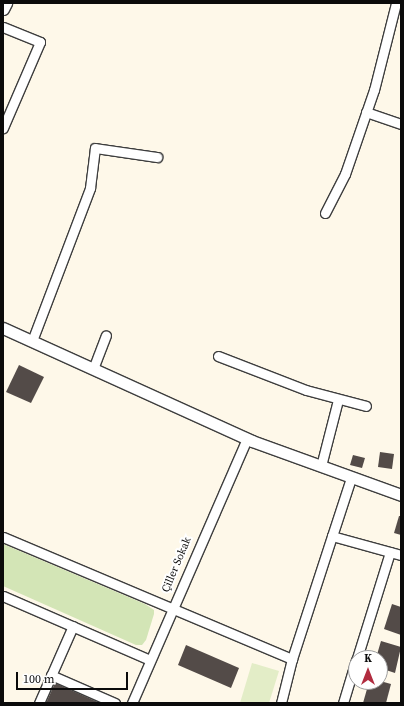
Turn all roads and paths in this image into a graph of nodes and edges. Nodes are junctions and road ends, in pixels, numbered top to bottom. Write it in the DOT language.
graph roads {
  1 [pos="6,3"];
  2 [pos="396,3"];
  3 [pos="3,9"];
  4 [pos="3,27"];
  5 [pos="366,112"];
  6 [pos="401,124"];
  7 [pos="3,128"];
  8 [pos="157,157"];
  9 [pos="325,213"];
  10 [pos="3,328"];
  11 [pos="106,335"];
  12 [pos="32,341"];
  13 [pos="218,356"];
  14 [pos="93,369"];
  15 [pos="338,400"];
  16 [pos="366,406"];
  17 [pos="247,438"];
  18 [pos="321,466"];
  19 [pos="351,478"];
  20 [pos="401,496"];
  21 [pos="332,536"];
  22 [pos="3,537"];
  23 [pos="390,552"];
  24 [pos="401,555"];
  25 [pos="3,596"];
  26 [pos="172,609"];
  27 [pos="72,626"];
  28 [pos="359,650"];
  29 [pos="292,659"];
  30 [pos="150,660"];
  31 [pos="51,675"];
  32 [pos="348,686"];
  33 [pos="39,703"];
  34 [pos="115,703"];
  35 [pos="132,703"];
  36 [pos="281,703"];
  37 [pos="343,703"];
  1 -- 3 [label="street"];
  2 -- 5 [label="street"];
  4 -- 7 [label="street"];
  5 -- 6 [label="street"];
  5 -- 9 [label="street"];
  8 -- 12 [label="street"];
  10 -- 12 [label="street"];
  11 -- 14 [label="street"];
  12 -- 14 [label="street"];
  13 -- 15 [label="street"];
  14 -- 17 [label="street"];
  15 -- 16 [label="street"];
  15 -- 18 [label="street"];
  17 -- 18 [label="street"];
  17 -- 26 [label="street, Çiller Sokak"];
  18 -- 19 [label="street"];
  19 -- 20 [label="street"];
  19 -- 21 [label="street"];
  21 -- 23 [label="street"];
  21 -- 29 [label="street"];
  22 -- 26 [label="street"];
  23 -- 24 [label="street"];
  23 -- 28 [label="street"];
  25 -- 27 [label="street"];
  26 -- 29 [label="street"];
  26 -- 30 [label="street, Çiller Sokak"];
  27 -- 30 [label="street"];
  27 -- 31 [label="street"];
  29 -- 36 [label="street"];
  30 -- 35 [label="street, Çiller Sokak"];
  31 -- 33 [label="street"];
  31 -- 34 [label="street"];
  32 -- 37 [label="street"];
}
